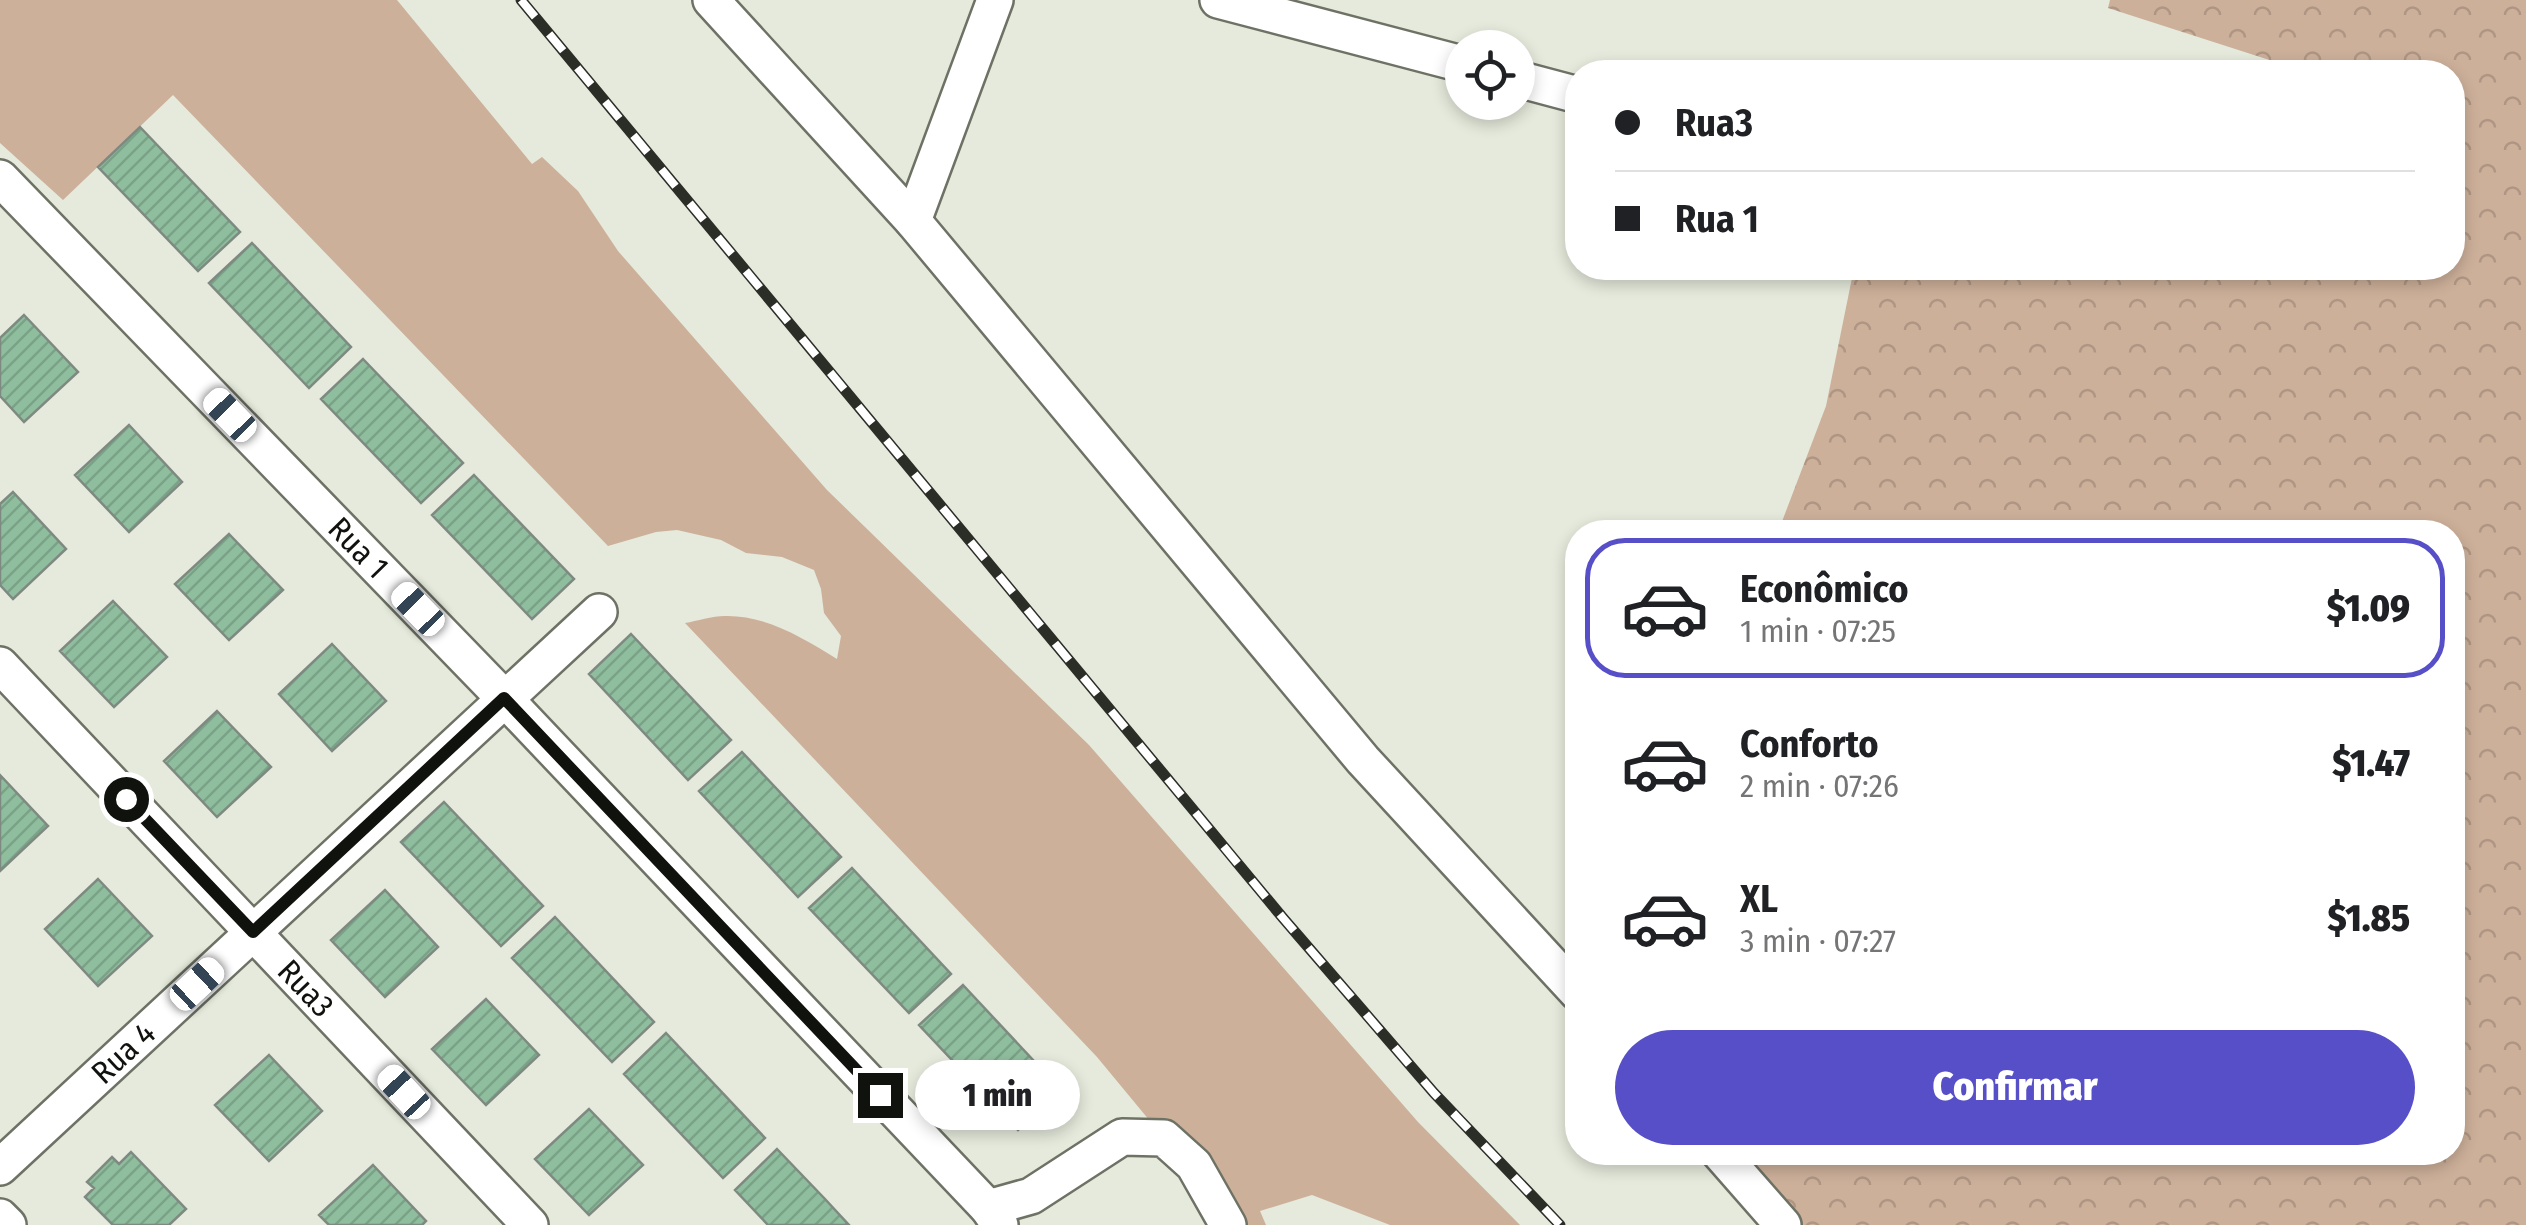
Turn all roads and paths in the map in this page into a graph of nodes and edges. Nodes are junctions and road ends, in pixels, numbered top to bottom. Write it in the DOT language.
graph roads {
  1 [pos="711,0"];
  2 [pos="996,0"];
  3 [pos="1218,0"];
  4 [pos="1445,60"];
  5 [pos="1535,84"];
  6 [pos="1565,92"];
  7 [pos="0,178"];
  8 [pos="913,222"];
  9 [pos="599,612"];
  10 [pos="0,665"];
  11 [pos="504,698"];
  12 [pos="253,932"];
  13 [pos="1565,979"];
  14 [pos="1730,1165"];
  15 [pos="0,1167"];
  16 [pos="994,1216"];
  17 [pos="0,1217"];
  18 [pos="8,1225"];
  19 [pos="530,1225"];
  20 [pos="1228,1225"];
  21 [pos="1783,1225"];
  1 -- 8 [label="street"];
  2 -- 8 [label="street"];
  3 -- 4 [label="street"];
  5 -- 6 [label="street"];
  7 -- 11 [label="street, Rua 1"];
  8 -- 13 [label="street"];
  9 -- 11 [label="street, Rua 4"];
  10 -- 12 [label="street, Rua3"];
  11 -- 12 [label="street, Rua 4"];
  11 -- 16 [label="street, Rua 1"];
  12 -- 15 [label="street, Rua 4"];
  12 -- 19 [label="street, Rua3"];
  14 -- 21 [label="street"];
  16 -- 20 [label="street"];
  17 -- 18 [label="street"];
}
